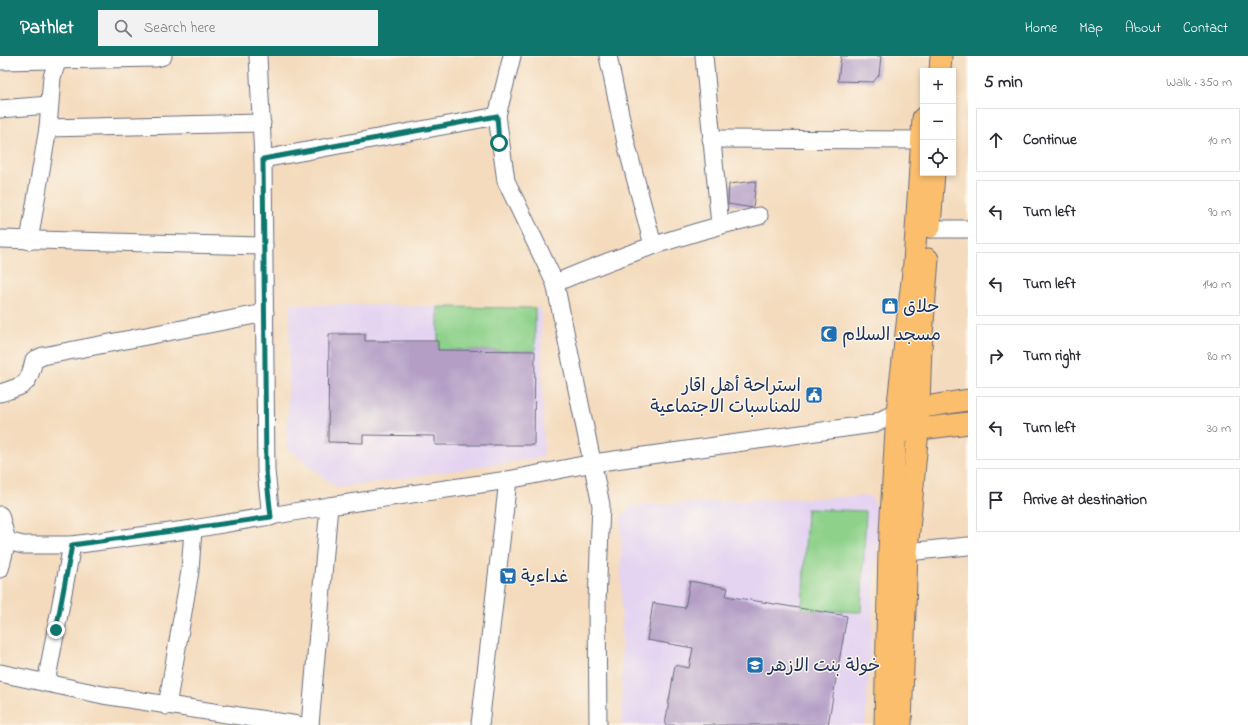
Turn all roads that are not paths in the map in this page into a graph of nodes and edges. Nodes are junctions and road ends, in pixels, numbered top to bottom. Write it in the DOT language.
graph roads {
  1 [pos="163,56"];
  2 [pos="258,56"];
  3 [pos="512,56"];
  4 [pos="608,56"];
  5 [pos="704,56"];
  6 [pos="926,56"];
  7 [pos="941,56"];
  8 [pos="58,58"];
  9 [pos="0,61"];
  10 [pos="926,68"];
  11 [pos="940,68"];
  12 [pos="50,105"];
  13 [pos="0,109"];
  14 [pos="497,116"];
  15 [pos="262,123"];
  16 [pos="48,128"];
  17 [pos="711,139"];
  18 [pos="920,140"];
  19 [pos="263,159"];
  20 [pos="920,170"];
  21 [pos="934,176"];
  22 [pos="759,216"];
  23 [pos="720,225"];
  24 [pos="930,228"];
  25 [pos="968,229"];
  26 [pos="0,240"];
  27 [pos="29,241"];
  28 [pos="653,245"];
  29 [pos="264,246"];
  30 [pos="555,283"];
  31 [pos="265,313"];
  32 [pos="0,393"];
  33 [pos="968,400"];
  34 [pos="919,408"];
  35 [pos="897,422"];
  36 [pos="968,423"];
  37 [pos="918,430"];
  38 [pos="593,463"];
  39 [pos="508,480"];
  40 [pos="329,506"];
  41 [pos="0,515"];
  42 [pos="271,517"];
  43 [pos="194,529"];
  44 [pos="7,541"];
  45 [pos="72,545"];
  46 [pos="968,546"];
  47 [pos="907,552"];
  48 [pos="0,569"];
  49 [pos="0,673"];
  50 [pos="46,683"];
  51 [pos="167,706"];
  52 [pos="298,725"];
  53 [pos="310,725"];
  54 [pos="480,725"];
  55 [pos="598,725"];
  56 [pos="885,725"];
  57 [pos="901,725"];
  1 -- 8 [label="street"];
  2 -- 15 [label="street"];
  3 -- 14 [label="street"];
  4 -- 28 [label="street"];
  5 -- 17 [label="street"];
  6 -- 10 [label="main road"];
  7 -- 11 [label="main road"];
  8 -- 9 [label="street"];
  8 -- 12 [label="street"];
  12 -- 13 [label="street"];
  12 -- 16 [label="street"];
  14 -- 19 [label="street"];
  14 -- 30 [label="street"];
  15 -- 16 [label="street"];
  15 -- 19 [label="street"];
  16 -- 27 [label="street"];
  17 -- 18 [label="street"];
  17 -- 23 [label="street"];
  19 -- 29 [label="street"];
  20 -- 35 [label="main road"];
  21 -- 24 [label="main road"];
  22 -- 23 [label="street"];
  23 -- 28 [label="street"];
  24 -- 25 [label="street"];
  24 -- 34 [label="main road"];
  26 -- 27 [label="street"];
  27 -- 29 [label="street"];
  28 -- 30 [label="street"];
  29 -- 31 [label="street"];
  30 -- 38 [label="street"];
  31 -- 32 [label="street"];
  31 -- 42 [label="street"];
  33 -- 34 [label="main road"];
  34 -- 35 [label="main road"];
  34 -- 37 [label="main road"];
  35 -- 37 [label="main road"];
  35 -- 38 [label="street"];
  35 -- 56 [label="main road"];
  36 -- 37 [label="main road"];
  37 -- 47 [label="main road"];
  38 -- 39 [label="street"];
  38 -- 55 [label="street"];
  39 -- 40 [label="street"];
  39 -- 54 [label="street"];
  40 -- 42 [label="street"];
  40 -- 53 [label="street"];
  41 -- 44 [label="street"];
  42 -- 43 [label="street"];
  43 -- 45 [label="street"];
  43 -- 51 [label="street"];
  44 -- 45 [label="street"];
  44 -- 48 [label="street"];
  45 -- 50 [label="street"];
  46 -- 47 [label="street"];
  47 -- 57 [label="main road"];
  49 -- 50 [label="street"];
  50 -- 51 [label="street"];
  51 -- 52 [label="street"];
}
